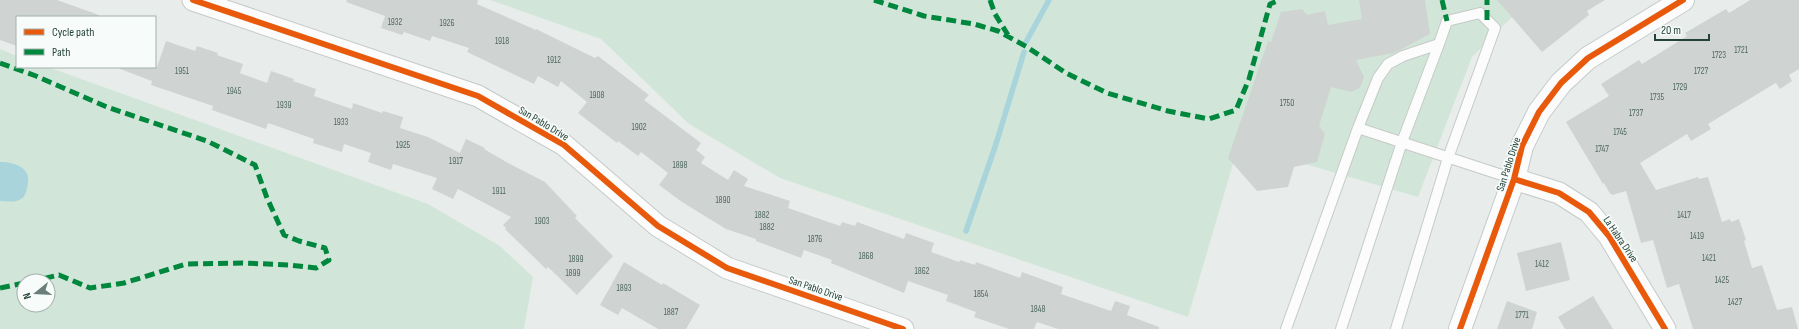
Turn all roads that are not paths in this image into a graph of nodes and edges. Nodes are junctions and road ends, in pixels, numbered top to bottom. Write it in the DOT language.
graph roads {
  1 [pos="193,0"];
  2 [pos="1683,0"];
  3 [pos="1439,44"];
  4 [pos="1358,128"];
  5 [pos="1402,142"];
  6 [pos="1448,158"];
  7 [pos="1514,180"];
  8 [pos="903,329"];
  9 [pos="1286,329"];
  10 [pos="1341,329"];
  11 [pos="1396,329"];
  12 [pos="1460,329"];
  13 [pos="1665,329"];
  1 -- 8 [label="street, San Pablo Drive"];
  2 -- 7 [label="street, San Pablo Drive"];
  3 -- 4 [label="lane"];
  3 -- 5 [label="lane"];
  3 -- 6 [label="lane"];
  4 -- 5 [label="lane"];
  4 -- 9 [label="lane"];
  5 -- 6 [label="lane"];
  5 -- 10 [label="lane"];
  6 -- 7 [label="lane"];
  6 -- 11 [label="lane"];
  7 -- 12 [label="street, San Pablo Drive"];
  7 -- 13 [label="street, La Habra Drive"];
}
